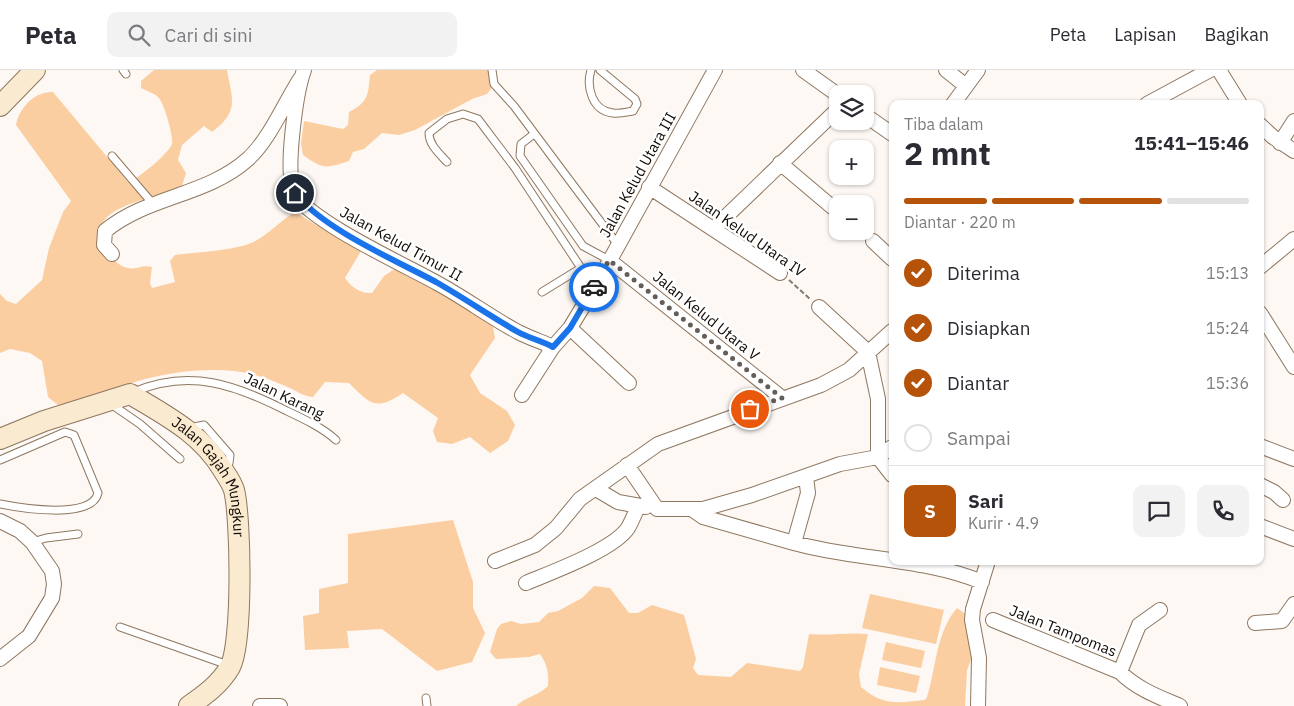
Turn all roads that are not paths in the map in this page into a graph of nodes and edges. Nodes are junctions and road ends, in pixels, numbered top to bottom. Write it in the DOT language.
graph roads {
  1 [pos="35,70"];
  2 [pos="492,70"];
  3 [pos="591,70"];
  4 [pos="600,70"];
  5 [pos="715,70"];
  6 [pos="804,70"];
  7 [pos="946,70"];
  8 [pos="978,70"];
  9 [pos="1210,70"];
  10 [pos="1219,70"];
  11 [pos="303,73"];
  12 [pos="966,86"];
  13 [pos="829,88"];
  14 [pos="955,100"];
  15 [pos="1154,100"];
  16 [pos="1238,100"];
  17 [pos="0,106"];
  18 [pos="829,117"];
  19 [pos="874,121"];
  20 [pos="1294,121"];
  21 [pos="1264,128"];
  22 [pos="889,132"];
  23 [pos="534,134"];
  24 [pos="1280,143"];
  25 [pos="1294,151"];
  26 [pos="112,156"];
  27 [pos="447,162"];
  28 [pos="780,163"];
  29 [pos="649,187"];
  30 [pos="153,204"];
  31 [pos="829,204"];
  32 [pos="713,228"];
  33 [pos="1294,239"];
  34 [pos="873,241"];
  35 [pos="618,245"];
  36 [pos="112,254"];
  37 [pos="889,256"];
  38 [pos="609,260"];
  39 [pos="1264,264"];
  40 [pos="581,268"];
  41 [pos="780,273"];
  42 [pos="599,280"];
  43 [pos="542,292"];
  44 [pos="819,307"];
  45 [pos="1264,319"];
  46 [pos="570,328"];
  47 [pos="889,334"];
  48 [pos="553,347"];
  49 [pos="868,352"];
  50 [pos="1293,363"];
  51 [pos="629,383"];
  52 [pos="130,394"];
  53 [pos="522,395"];
  54 [pos="782,398"];
  55 [pos="107,401"];
  56 [pos="0,439"];
  57 [pos="336,440"];
  58 [pos="1264,448"];
  59 [pos="889,450"];
  60 [pos="878,457"];
  61 [pos="180,459"];
  62 [pos="1294,459"];
  63 [pos="0,460"];
  64 [pos="627,464"];
  65 [pos="889,471"];
  66 [pos="806,477"];
  67 [pos="1264,487"];
  68 [pos="596,489"];
  69 [pos="1283,500"];
  70 [pos="0,504"];
  71 [pos="638,507"];
  72 [pos="657,508"];
  73 [pos="692,510"];
  74 [pos="0,521"];
  75 [pos="1264,528"];
  76 [pos="78,534"];
  77 [pos="1294,539"];
  78 [pos="32,542"];
  79 [pos="794,543"];
  80 [pos="495,561"];
  81 [pos="889,561"];
  82 [pos="915,565"];
  83 [pos="987,565"];
  84 [pos="982,582"];
  85 [pos="526,583"];
  86 [pos="1294,604"];
  87 [pos="1160,610"];
  88 [pos="993,620"];
  89 [pos="1256,624"];
  90 [pos="120,627"];
  91 [pos="0,659"];
  92 [pos="231,666"];
  93 [pos="1120,672"];
  94 [pos="426,698"];
  95 [pos="189,706"];
  96 [pos="260,706"];
  97 [pos="280,706"];
  98 [pos="427,706"];
  99 [pos="978,706"];
  100 [pos="1180,706"];
  1 -- 17 [label="main road"];
  2 -- 23 [label="lane"];
  3 -- 4 [label="lane"];
  5 -- 29 [label="street, Jalan Kelud Utara III"];
  6 -- 13 [label="street"];
  7 -- 12 [label="street"];
  8 -- 12 [label="street"];
  9 -- 15 [label="street"];
  10 -- 16 [label="street"];
  11 -- 30 [label="street"];
  11 -- 48 [label="street, Jalan Kelud Timur II"];
  12 -- 14 [label="street"];
  18 -- 28 [label="street"];
  19 -- 22 [label="street"];
  20 -- 24 [label="street"];
  21 -- 24 [label="street"];
  23 -- 35 [label="lane"];
  23 -- 38 [label="lane"];
  24 -- 25 [label="street"];
  26 -- 30 [label="lane"];
  27 -- 40 [label="lane"];
  28 -- 31 [label="street"];
  28 -- 32 [label="street"];
  29 -- 32 [label="street, Jalan Kelud Utara IV"];
  29 -- 35 [label="street, Jalan Kelud Utara III"];
  30 -- 36 [label="street"];
  32 -- 41 [label="street, Jalan Kelud Utara IV"];
  33 -- 39 [label="street"];
  34 -- 37 [label="street"];
  35 -- 38 [label="street, Jalan Kelud Utara III"];
  38 -- 42 [label="street, Jalan Kelud Utara III"];
  38 -- 54 [label="street, Jalan Kelud Utara V"];
  40 -- 42 [label="lane"];
  40 -- 43 [label="lane"];
  42 -- 46 [label="street, Jalan Kelud Utara III"];
  44 -- 49 [label="street"];
  45 -- 50 [label="street"];
  46 -- 48 [label="street, Jalan Kelud Utara III"];
  46 -- 51 [label="street"];
  47 -- 49 [label="street"];
  48 -- 53 [label="street, Jalan Kelud Utara III"];
  49 -- 54 [label="street"];
  49 -- 60 [label="street"];
  52 -- 55 [label="main road"];
  52 -- 57 [label="lane, Jalan Karang"];
  52 -- 92 [label="main road, Jalan Gajah Mungkur"];
  54 -- 64 [label="street"];
  55 -- 56 [label="main road"];
  55 -- 61 [label="lane"];
  58 -- 62 [label="street"];
  59 -- 60 [label="street"];
  60 -- 65 [label="street"];
  60 -- 66 [label="street"];
  63 -- 70 [label="lane"];
  64 -- 68 [label="street"];
  64 -- 72 [label="street"];
  66 -- 73 [label="street"];
  66 -- 79 [label="street"];
  67 -- 69 [label="street"];
  68 -- 71 [label="street"];
  68 -- 80 [label="street"];
  71 -- 72 [label="street"];
  71 -- 85 [label="street"];
  72 -- 73 [label="street"];
  73 -- 79 [label="street"];
  74 -- 78 [label="street"];
  75 -- 77 [label="street"];
  76 -- 78 [label="lane"];
  78 -- 91 [label="street"];
  79 -- 81 [label="street"];
  82 -- 84 [label="street"];
  83 -- 84 [label="street"];
  84 -- 99 [label="street"];
  86 -- 89 [label="street"];
  87 -- 93 [label="street, Jalan Tampomas"];
  88 -- 93 [label="street, Jalan Tampomas"];
  90 -- 92 [label="lane"];
  92 -- 95 [label="main road, Jalan Gajah Mungkur"];
  93 -- 100 [label="street, Jalan Tampomas"];
  94 -- 98 [label="lane"];
  96 -- 97 [label="street"];
}
